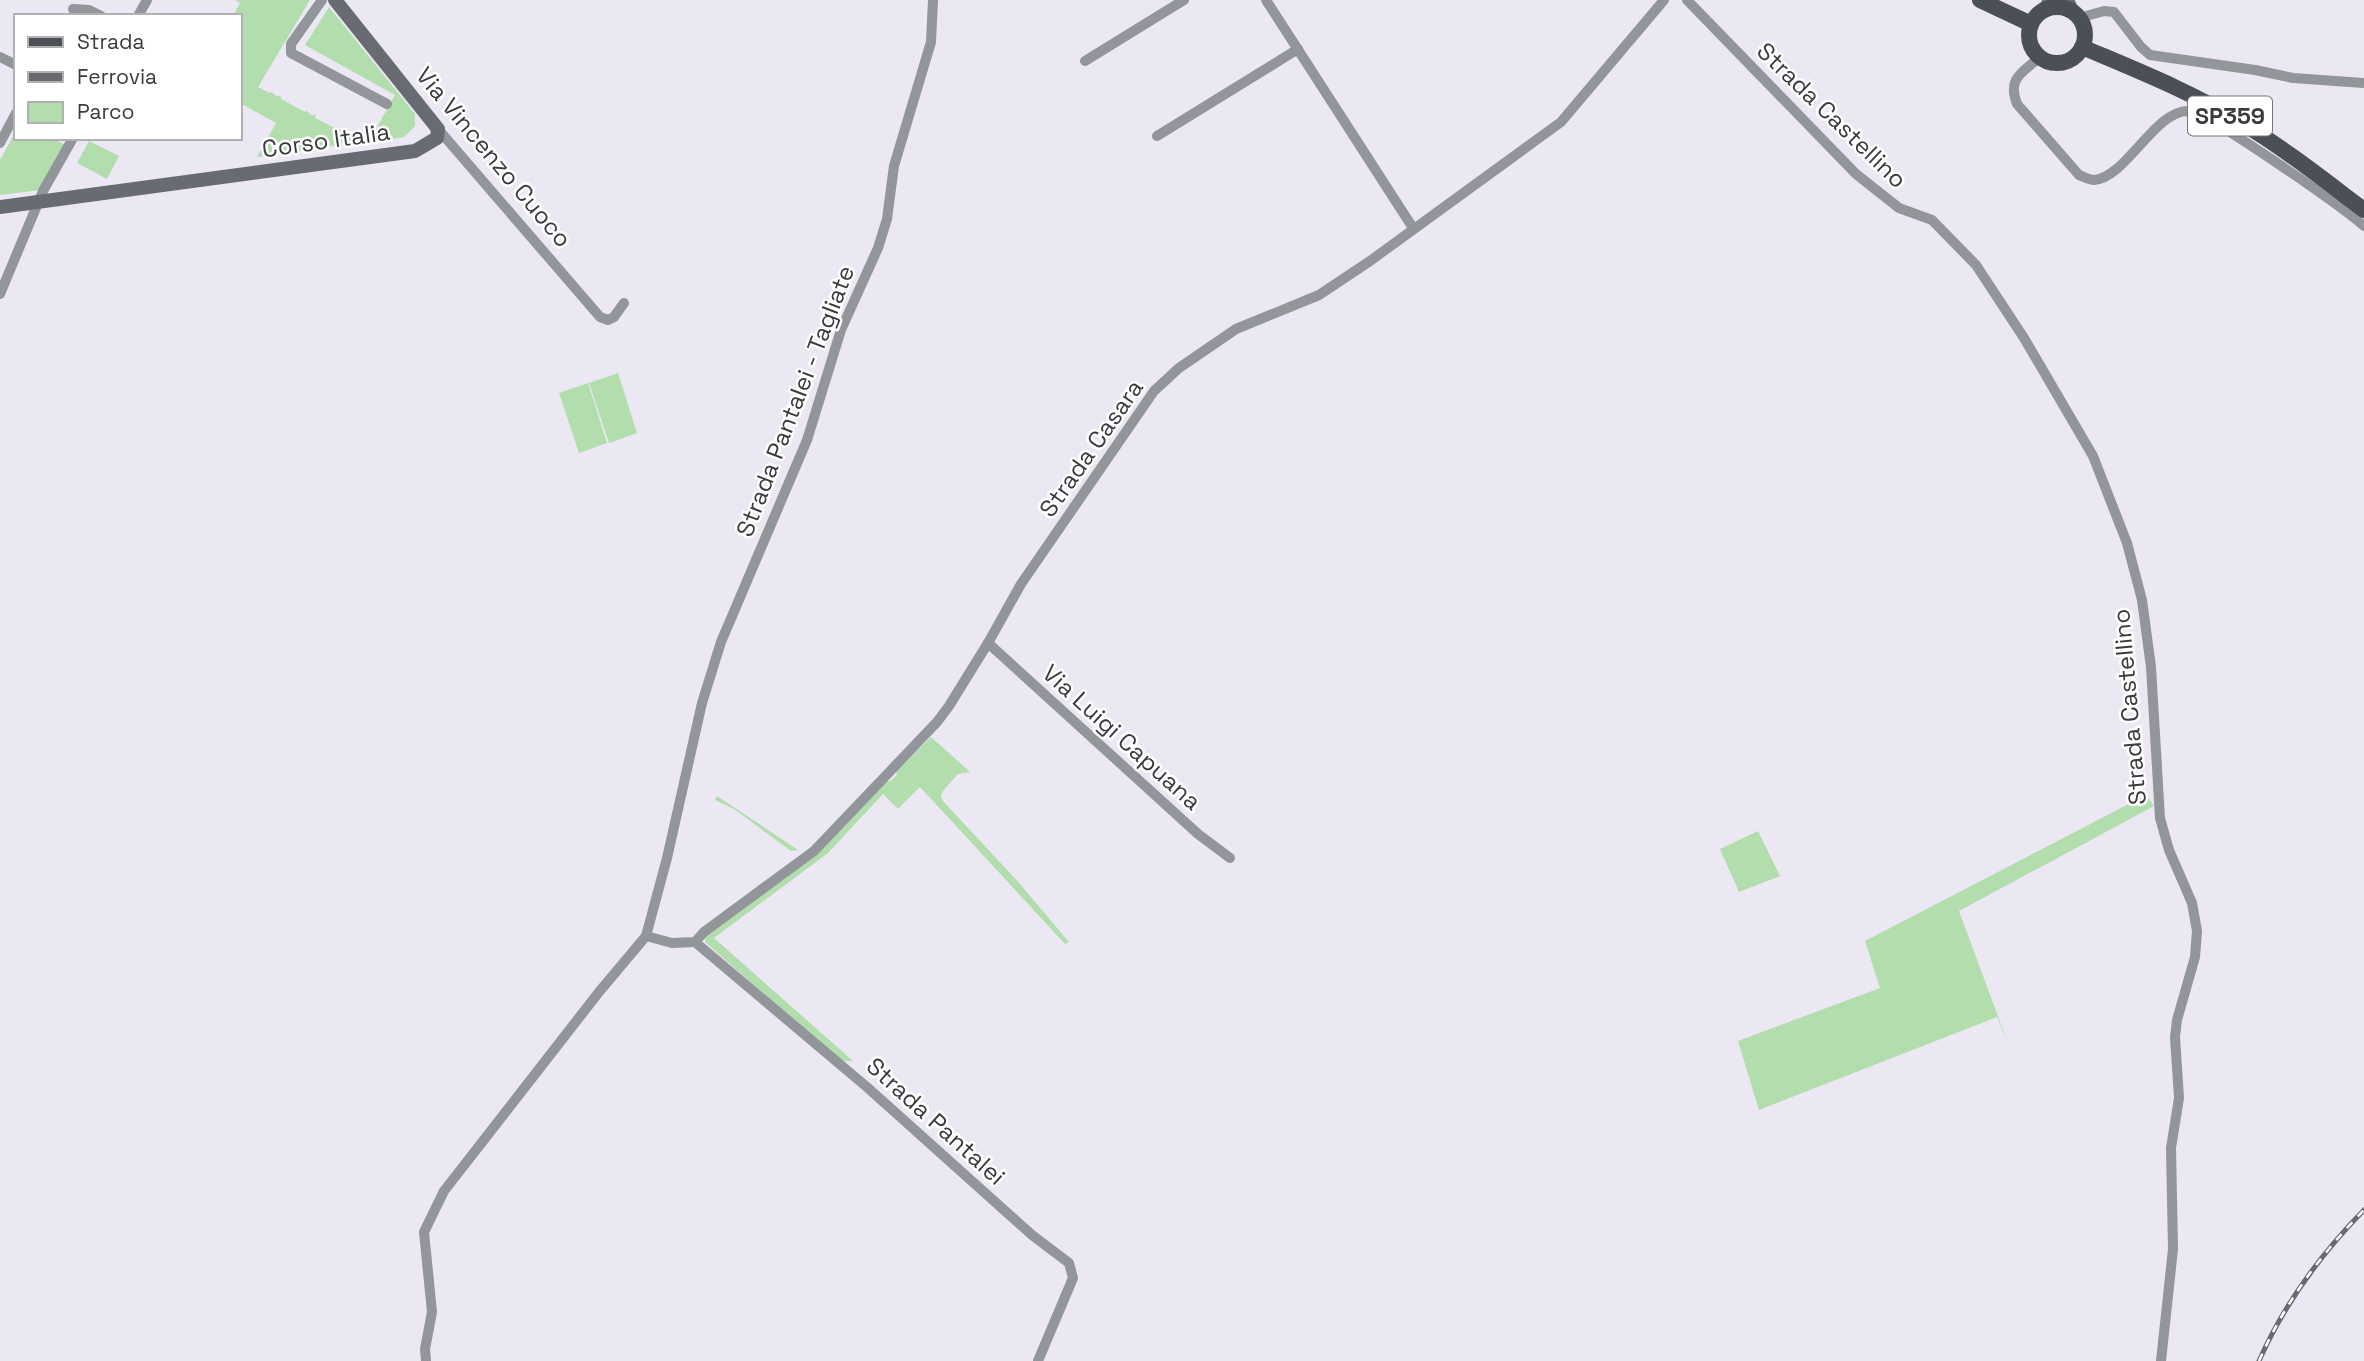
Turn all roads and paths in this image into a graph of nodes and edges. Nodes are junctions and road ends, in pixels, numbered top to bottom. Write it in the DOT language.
graph roads {
  1 [pos="322,0"];
  2 [pos="335,0"];
  3 [pos="933,0"];
  4 [pos="1184,0"];
  5 [pos="1266,0"];
  6 [pos="1664,0"];
  7 [pos="1686,0"];
  8 [pos="1979,0"];
  9 [pos="92,5"];
  10 [pos="2048,5"];
  11 [pos="73,9"];
  12 [pos="2073,10"];
  13 [pos="2031,24"];
  14 [pos="2082,47"];
  15 [pos="1298,49"];
  16 [pos="2040,57"];
  17 [pos="1085,61"];
  18 [pos="2364,83"];
  19 [pos="387,104"];
  20 [pos="14,117"];
  21 [pos="438,128"];
  22 [pos="1157,135"];
  23 [pos="71,140"];
  24 [pos="0,143"];
  25 [pos="38,202"];
  26 [pos="0,207"];
  27 [pos="2364,210"];
  28 [pos="2364,226"];
  29 [pos="1413,228"];
  30 [pos="0,294"];
  31 [pos="624,303"];
  32 [pos="988,643"];
  33 [pos="1230,858"];
  34 [pos="646,936"];
  35 [pos="695,942"];
  36 [pos="426,1361"];
  37 [pos="1038,1361"];
  38 [pos="2161,1361"];
  1 -- 19 [label="street"];
  2 -- 21 [label="street, Via Vincenzo Cuoco"];
  3 -- 34 [label="street, Strada Pantalei - Tagliate"];
  4 -- 17 [label="street"];
  5 -- 15 [label="street"];
  6 -- 29 [label="street, Strada Casara"];
  7 -- 38 [label="street, Strada Castellino"];
  8 -- 13 [label="main road"];
  9 -- 11 [label="street"];
  10 -- 12 [label="main road"];
  10 -- 13 [label="main road"];
  12 -- 14 [label="main road"];
  12 -- 18 [label="street"];
  13 -- 16 [label="main road"];
  14 -- 16 [label="main road"];
  14 -- 27 [label="main road, SP359"];
  15 -- 22 [label="street"];
  15 -- 29 [label="street"];
  16 -- 28 [label="street"];
  20 -- 24 [label="street"];
  21 -- 25 [label="street, Corso Italia"];
  21 -- 31 [label="street, Via Vincenzo Cuoco"];
  23 -- 25 [label="street"];
  25 -- 26 [label="street, Corso Italia"];
  25 -- 30 [label="street"];
  29 -- 32 [label="street, Strada Casara"];
  32 -- 33 [label="street, Via Luigi Capuana"];
  32 -- 35 [label="street, Strada Casara"];
  34 -- 35 [label="street"];
  34 -- 36 [label="street"];
  35 -- 37 [label="street, Strada Pantalei"];
}
